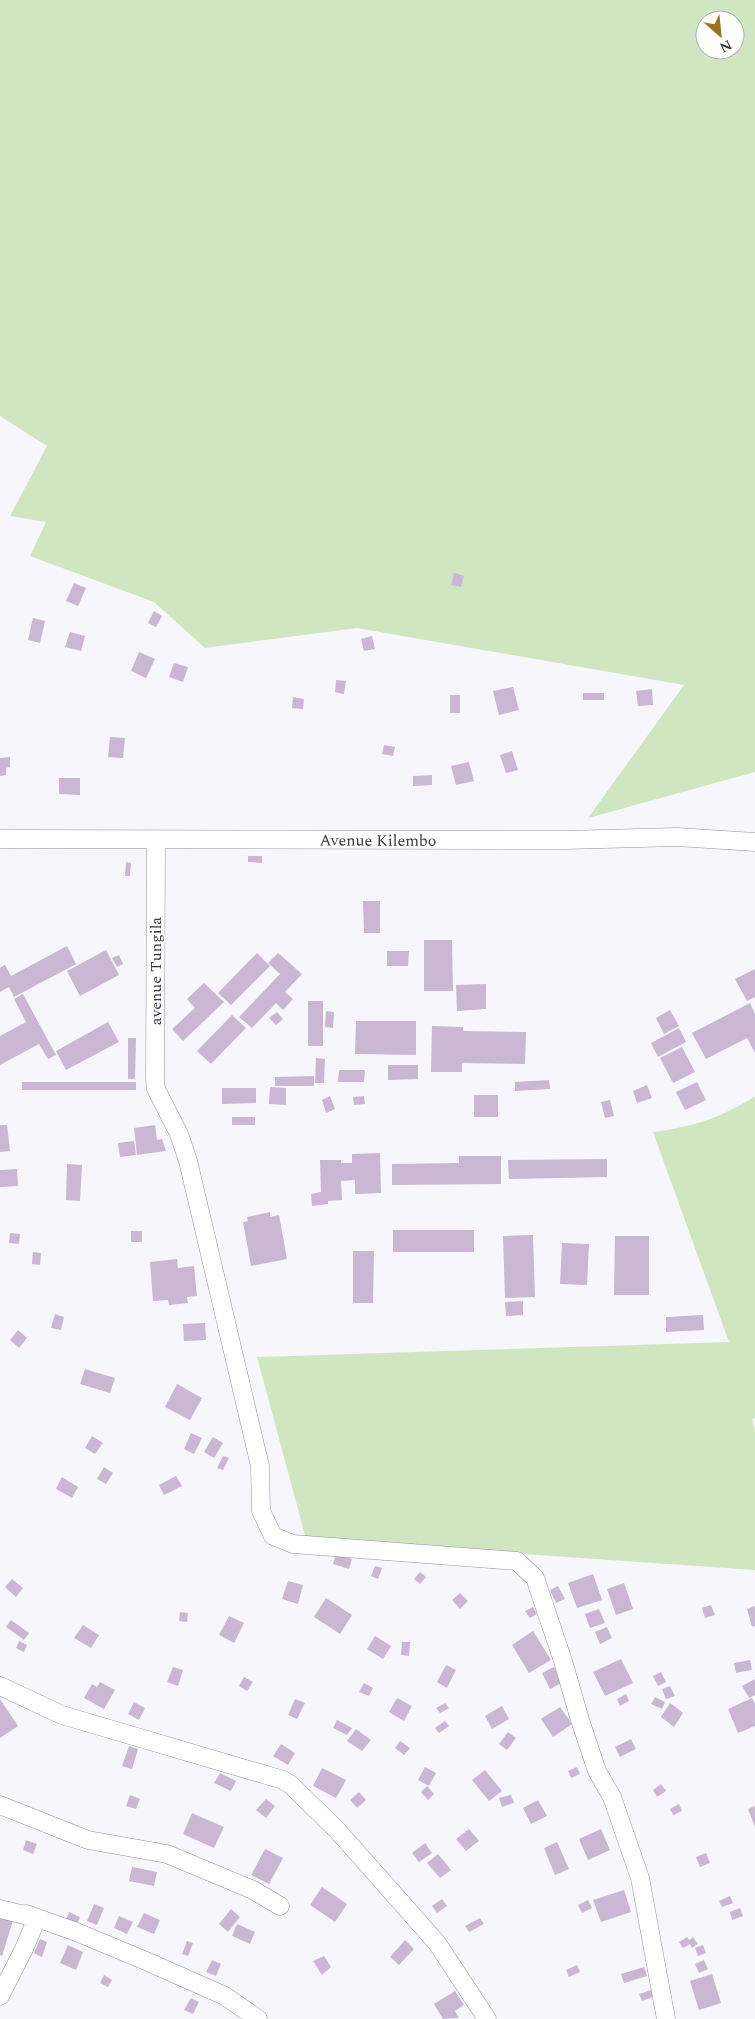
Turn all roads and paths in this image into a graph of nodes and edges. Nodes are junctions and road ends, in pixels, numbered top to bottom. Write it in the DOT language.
graph roads {
  1 [pos="0,839"];
  2 [pos="156,840"];
  3 [pos="755,842"];
  4 [pos="0,1686"];
  5 [pos="0,1806"];
  6 [pos="0,1905"];
  7 [pos="280,1906"];
  8 [pos="0,1909"];
  9 [pos="37,1918"];
  10 [pos="0,1996"];
  11 [pos="258,2019"];
  12 [pos="487,2019"];
  13 [pos="666,2019"];
  1 -- 2 [label="street, Avenue Kilembo"];
  2 -- 3 [label="street, Avenue Kilembo"];
  2 -- 13 [label="street, avenue Tungila"];
  4 -- 12 [label="street"];
  5 -- 7 [label="street"];
  6 -- 9 [label="street"];
  8 -- 9 [label="street"];
  9 -- 10 [label="street"];
  9 -- 11 [label="street"];
}
